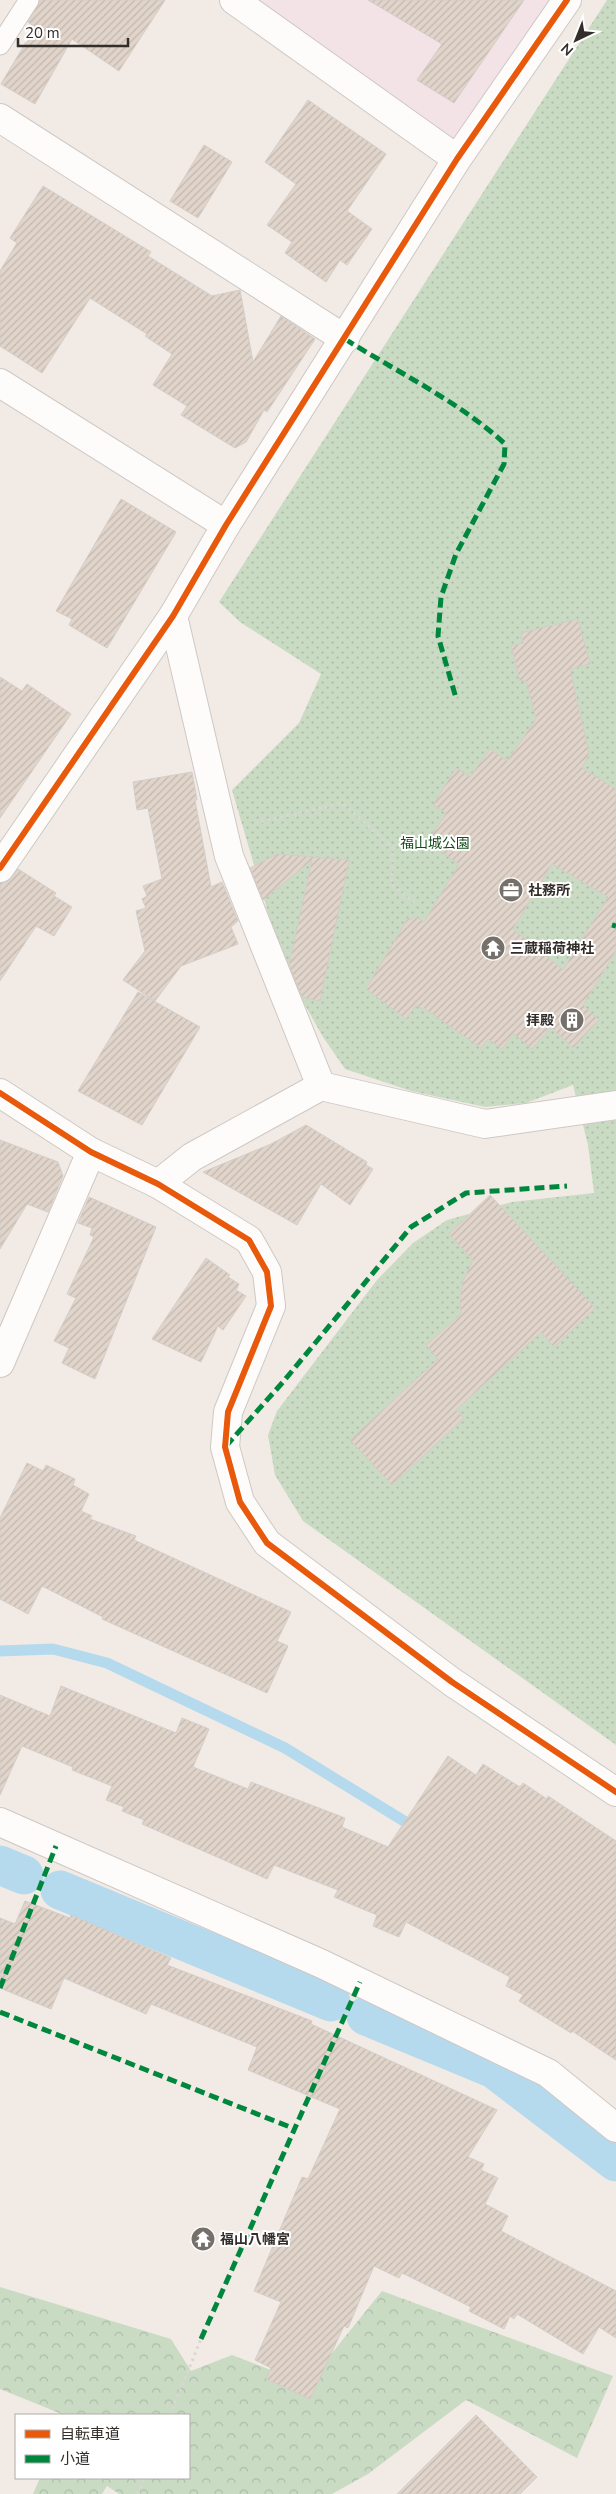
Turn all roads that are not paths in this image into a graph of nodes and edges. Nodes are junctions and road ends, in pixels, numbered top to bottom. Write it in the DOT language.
graph roads {
  1 [pos="29,0"];
  2 [pos="234,0"];
  3 [pos="567,0"];
  4 [pos="0,45"];
  5 [pos="0,118"];
  6 [pos="457,159"];
  7 [pos="344,339"];
  8 [pos="0,383"];
  9 [pos="226,525"];
  10 [pos="173,616"];
  11 [pos="4,852"];
  12 [pos="321,1086"];
  13 [pos="0,1093"];
  14 [pos="616,1105"];
  15 [pos="91,1152"];
  16 [pos="158,1184"];
  17 [pos="0,1363"];
  18 [pos="616,1792"];
  19 [pos="0,1822"];
  20 [pos="616,2128"];
  1 -- 4 [label="lane"];
  2 -- 6 [label="street"];
  3 -- 6 [label="street"];
  5 -- 7 [label="street"];
  6 -- 7 [label="street"];
  7 -- 9 [label="street"];
  8 -- 9 [label="street"];
  9 -- 10 [label="street"];
  10 -- 11 [label="street"];
  10 -- 12 [label="street"];
  12 -- 14 [label="street"];
  12 -- 16 [label="street"];
  13 -- 15 [label="street"];
  15 -- 16 [label="street"];
  15 -- 17 [label="street"];
  16 -- 18 [label="street"];
  19 -- 20 [label="street"];
}
